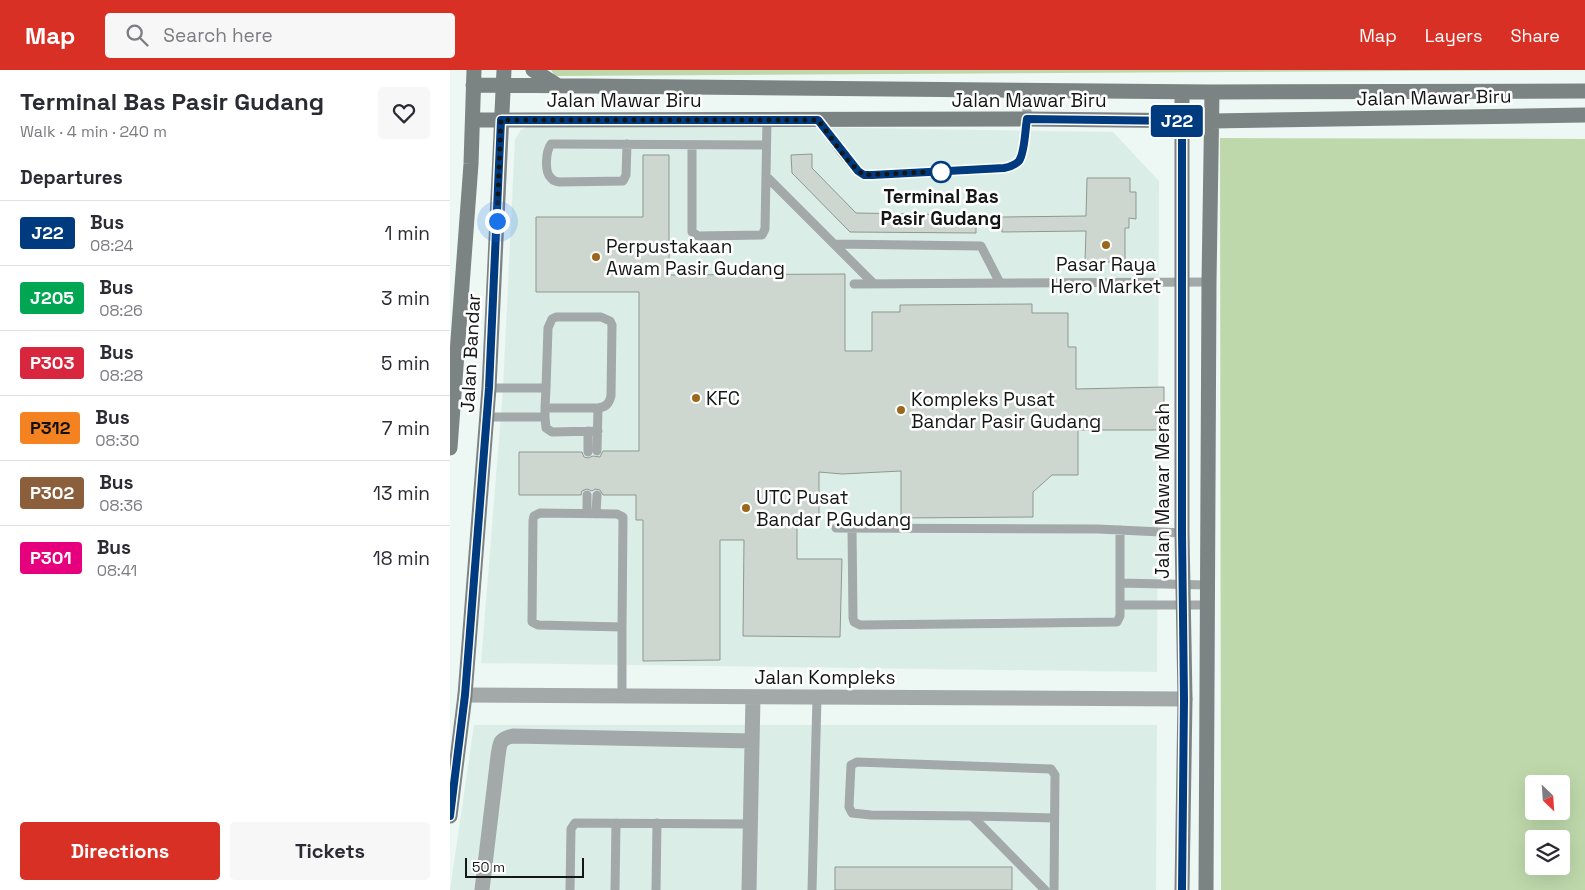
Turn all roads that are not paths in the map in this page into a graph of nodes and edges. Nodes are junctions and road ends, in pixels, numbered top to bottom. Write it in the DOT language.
graph roads {
  1 [pos="534,70"];
  2 [pos="474,77"];
  3 [pos="503,78"];
  4 [pos="557,85"];
  5 [pos="1027,90"];
  6 [pos="1585,91"];
  7 [pos="1182,92"];
  8 [pos="1212,92"];
  9 [pos="1585,115"];
  10 [pos="1027,119"];
  11 [pos="473,120"];
  12 [pos="501,120"];
  13 [pos="767,120"];
  14 [pos="818,120"];
  15 [pos="1182,121"];
  16 [pos="1212,121"];
  17 [pos="627,144"];
  18 [pos="692,145"];
  19 [pos="766,145"];
  20 [pos="766,176"];
  21 [pos="834,244"];
  22 [pos="1182,282"];
  23 [pos="1209,282"];
  24 [pos="1000,283"];
  25 [pos="854,284"];
  26 [pos="874,284"];
  27 [pos="489,388"];
  28 [pos="546,388"];
  29 [pos="598,408"];
  30 [pos="545,412"];
  31 [pos="486,418"];
  32 [pos="593,431"];
  33 [pos="450,448"];
  34 [pos="593,452"];
  35 [pos="587,495"];
  36 [pos="597,495"];
  37 [pos="592,514"];
  38 [pos="836,528"];
  39 [pos="852,528"];
  40 [pos="1120,530"];
  41 [pos="1182,533"];
  42 [pos="1120,583"];
  43 [pos="1183,585"];
  44 [pos="1207,585"];
  45 [pos="1120,605"];
  46 [pos="1183,605"];
  47 [pos="1207,605"];
  48 [pos="622,626"];
  49 [pos="465,695"];
  50 [pos="622,696"];
  51 [pos="753,697"];
  52 [pos="817,697"];
  53 [pos="1184,699"];
  54 [pos="752,741"];
  55 [pos="450,816"];
  56 [pos="972,816"];
  57 [pos="1054,818"];
  58 [pos="616,823"];
  59 [pos="656,823"];
  60 [pos="751,824"];
  61 [pos="482,890"];
  62 [pos="570,890"];
  63 [pos="615,890"];
  64 [pos="656,890"];
  65 [pos="749,890"];
  66 [pos="812,890"];
  67 [pos="1045,890"];
  68 [pos="1054,890"];
  69 [pos="1182,890"];
  70 [pos="1206,890"];
  1 -- 4 [label="street"];
  2 -- 3 [label="street, Jalan Mawar Biru"];
  2 -- 11 [label="street, Jalan Bandar"];
  3 -- 4 [label="street, Jalan Mawar Biru"];
  3 -- 12 [label="street, Jalan Bandar"];
  4 -- 5 [label="street, Jalan Mawar Biru"];
  5 -- 7 [label="street, Jalan Mawar Biru"];
  5 -- 10 [label="lane"];
  6 -- 8 [label="street, Jalan Mawar Biru"];
  7 -- 8 [label="street, Jalan Mawar Biru"];
  7 -- 15 [label="street, Jalan Mawar Merah"];
  8 -- 16 [label="street"];
  9 -- 16 [label="street, Jalan Mawar Biru"];
  10 -- 14 [label="street, Jalan Mawar Biru"];
  10 -- 14 [label="lane"];
  10 -- 15 [label="street, Jalan Mawar Biru"];
  11 -- 12 [label="street, Jalan Mawar Biru"];
  11 -- 33 [label="street, Jalan Bandar"];
  12 -- 13 [label="street, Jalan Mawar Biru"];
  12 -- 27 [label="street, Jalan Bandar"];
  13 -- 14 [label="street, Jalan Mawar Biru"];
  13 -- 19 [label="lane"];
  15 -- 16 [label="street, Jalan Mawar Biru"];
  15 -- 22 [label="street, Jalan Mawar Merah"];
  16 -- 23 [label="street"];
  17 -- 17 [label="lane"];
  17 -- 18 [label="lane"];
  18 -- 19 [label="lane"];
  18 -- 20 [label="lane"];
  19 -- 20 [label="lane"];
  20 -- 21 [label="lane"];
  21 -- 24 [label="lane"];
  21 -- 26 [label="lane"];
  22 -- 23 [label="lane"];
  22 -- 24 [label="lane"];
  22 -- 41 [label="street, Jalan Mawar Merah"];
  23 -- 44 [label="street"];
  24 -- 26 [label="lane"];
  25 -- 26 [label="lane"];
  27 -- 28 [label="lane"];
  27 -- 31 [label="street, Jalan Bandar"];
  28 -- 29 [label="lane"];
  28 -- 30 [label="lane"];
  29 -- 30 [label="lane"];
  29 -- 32 [label="lane"];
  30 -- 31 [label="lane"];
  30 -- 32 [label="lane"];
  31 -- 49 [label="street, Jalan Bandar"];
  32 -- 34 [label="lane"];
  35 -- 37 [label="lane"];
  36 -- 37 [label="lane"];
  37 -- 48 [label="lane"];
  37 -- 48 [label="lane"];
  38 -- 39 [label="lane"];
  39 -- 40 [label="lane"];
  39 -- 45 [label="lane"];
  40 -- 41 [label="lane"];
  40 -- 42 [label="lane"];
  41 -- 43 [label="street, Jalan Mawar Merah"];
  42 -- 43 [label="lane"];
  42 -- 45 [label="lane"];
  43 -- 44 [label="lane"];
  43 -- 46 [label="street, Jalan Mawar Merah"];
  44 -- 47 [label="street"];
  45 -- 46 [label="lane"];
  46 -- 47 [label="lane"];
  46 -- 53 [label="street, Jalan Mawar Merah"];
  47 -- 70 [label="street"];
  48 -- 50 [label="lane"];
  49 -- 50 [label="street, Jalan Kompleks"];
  49 -- 55 [label="street, Jalan Bandar"];
  50 -- 51 [label="street, Jalan Kompleks"];
  51 -- 52 [label="street, Jalan Kompleks"];
  51 -- 54 [label="street"];
  52 -- 53 [label="street, Jalan Kompleks"];
  52 -- 66 [label="lane"];
  53 -- 69 [label="street, Jalan Mawar Merah"];
  54 -- 60 [label="street"];
  54 -- 61 [label="street"];
  56 -- 57 [label="lane"];
  56 -- 57 [label="lane"];
  56 -- 67 [label="lane"];
  57 -- 68 [label="lane"];
  58 -- 59 [label="lane"];
  58 -- 62 [label="lane"];
  58 -- 63 [label="lane"];
  59 -- 60 [label="lane"];
  59 -- 64 [label="lane"];
  60 -- 65 [label="street"];
}
